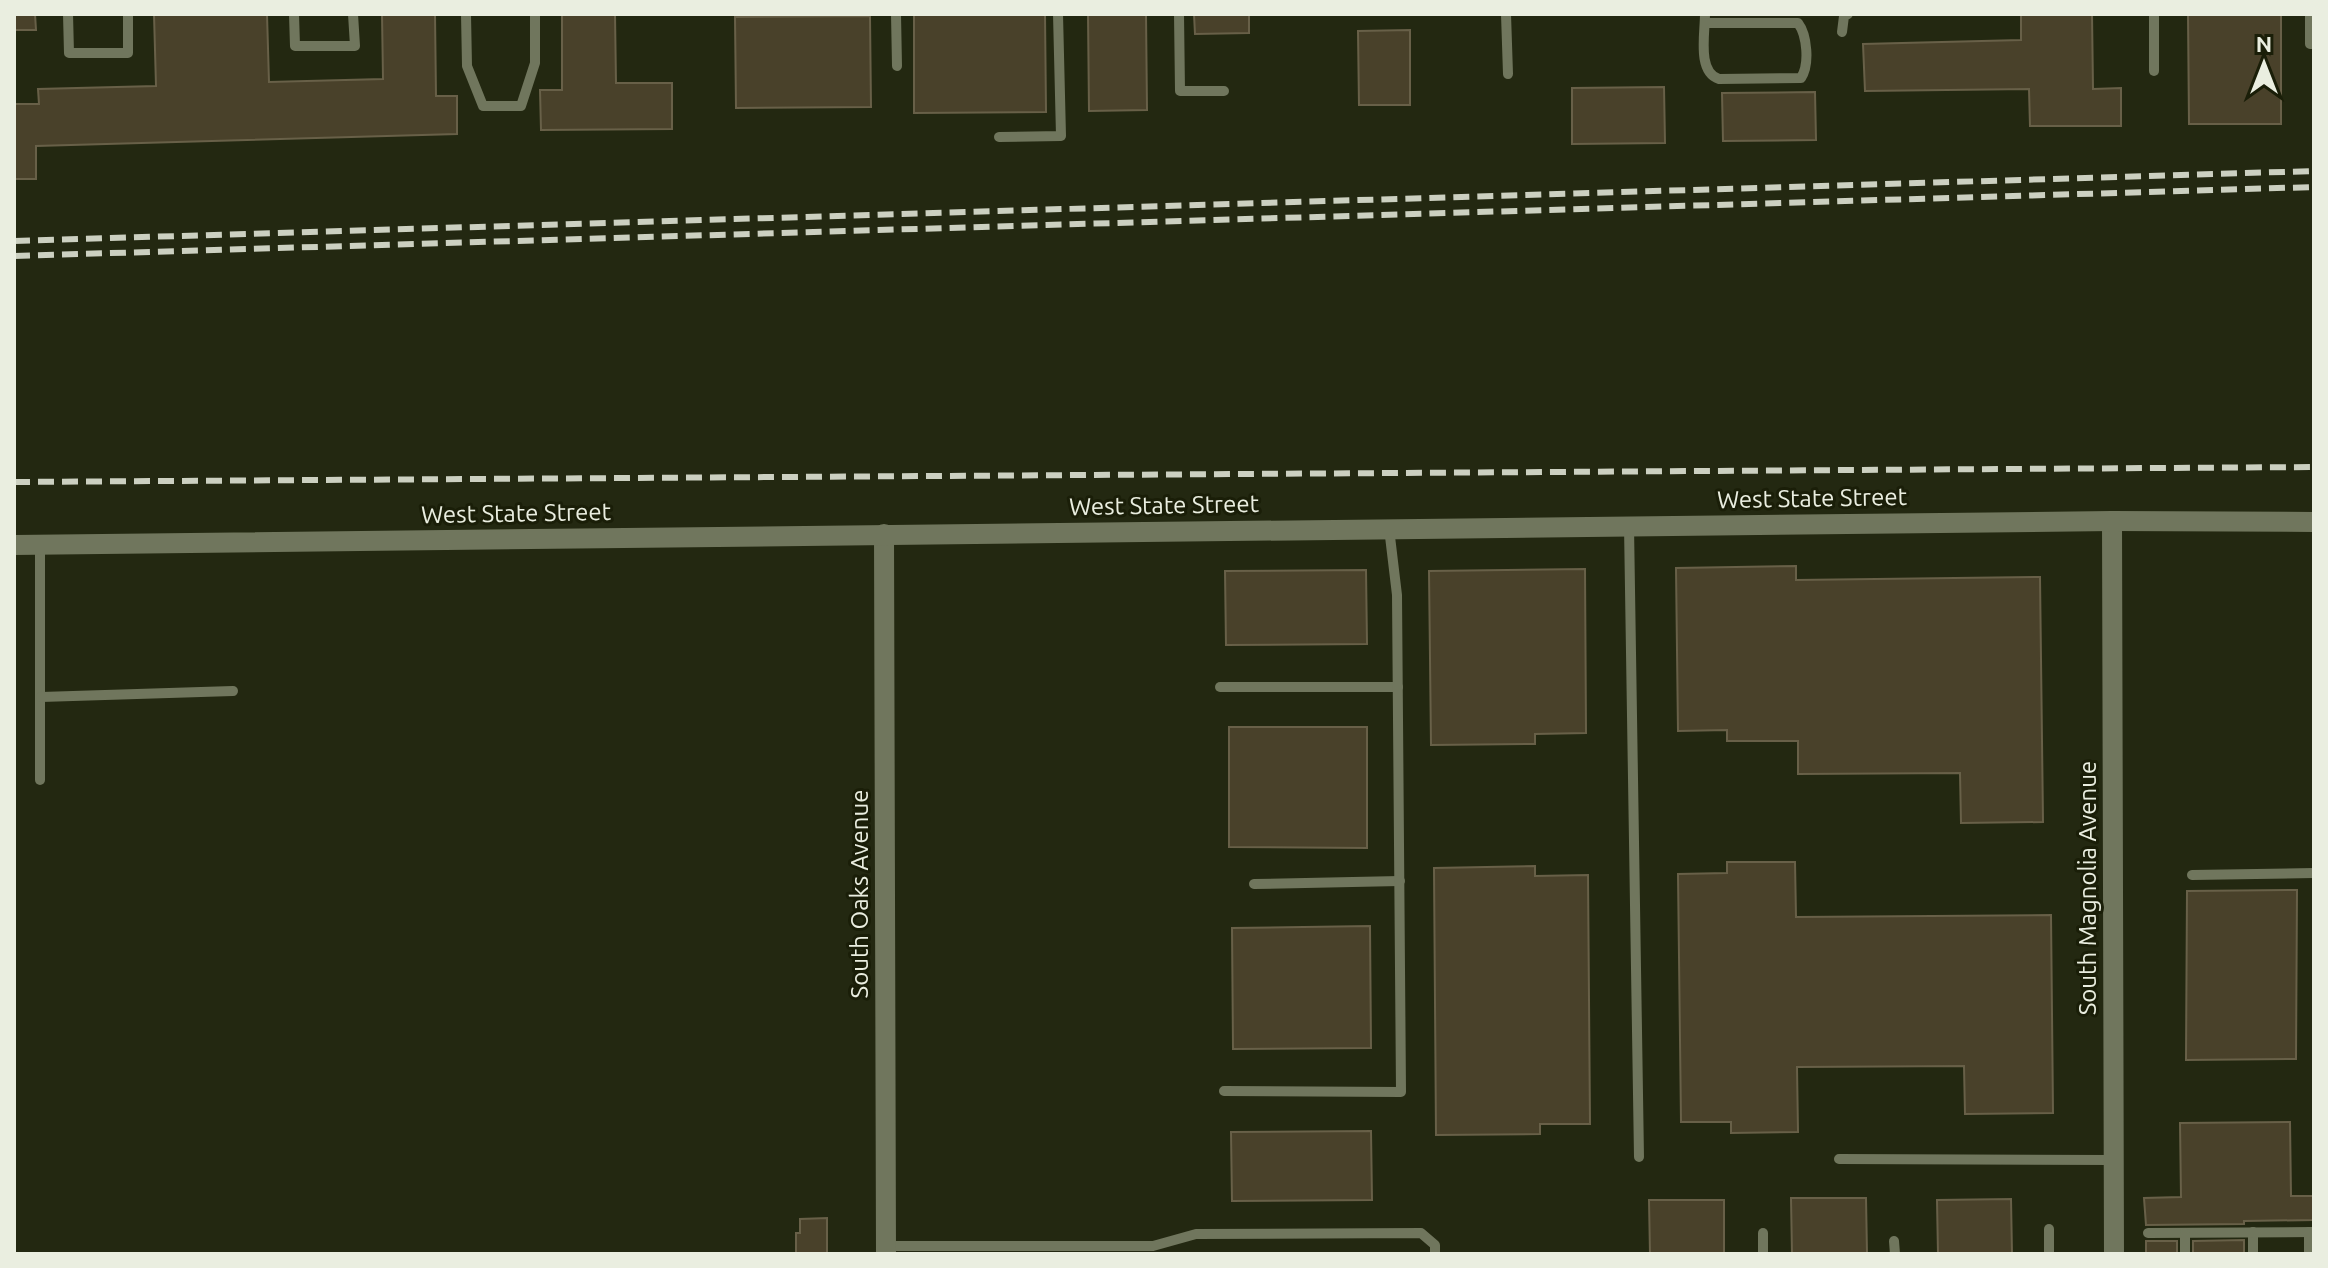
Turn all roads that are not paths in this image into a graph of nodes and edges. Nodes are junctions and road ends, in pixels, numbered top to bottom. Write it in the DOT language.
graph roads {
  1 [pos="68,14"];
  2 [pos="128,14"];
  3 [pos="294,14"];
  4 [pos="353,14"];
  5 [pos="466,14"];
  6 [pos="535,14"];
  7 [pos="896,14"];
  8 [pos="1058,14"];
  9 [pos="1179,14"];
  10 [pos="1506,14"];
  11 [pos="1848,14"];
  12 [pos="2154,14"];
  13 [pos="2310,14"];
  14 [pos="1705,18"];
  15 [pos="1842,32"];
  16 [pos="2314,44"];
  17 [pos="897,66"];
  18 [pos="2154,71"];
  19 [pos="1508,74"];
  20 [pos="1224,91"];
  21 [pos="999,137"];
  22 [pos="2112,521"];
  23 [pos="2314,522"];
  24 [pos="1629,526"];
  25 [pos="1389,528"];
  26 [pos="884,534"];
  27 [pos="14,545"];
  28 [pos="40,545"];
  29 [pos="1220,687"];
  30 [pos="1398,687"];
  31 [pos="233,691"];
  32 [pos="41,697"];
  33 [pos="40,780"];
  34 [pos="2314,873"];
  35 [pos="2192,875"];
  36 [pos="1400,881"];
  37 [pos="1254,884"];
  38 [pos="1224,1091"];
  39 [pos="1639,1157"];
  40 [pos="1839,1159"];
  41 [pos="2113,1160"];
  42 [pos="2049,1229"];
  43 [pos="2253,1232"];
  44 [pos="2311,1232"];
  45 [pos="1763,1233"];
  46 [pos="2148,1233"];
  47 [pos="2185,1233"];
  48 [pos="1894,1241"];
  49 [pos="886,1250"];
  50 [pos="1435,1254"];
  51 [pos="1763,1254"];
  52 [pos="1895,1254"];
  53 [pos="2049,1254"];
  54 [pos="2114,1254"];
  55 [pos="2185,1254"];
  56 [pos="2253,1254"];
  57 [pos="2309,1254"];
  1 -- 2 [label="lane"];
  3 -- 4 [label="lane"];
  5 -- 6 [label="lane"];
  7 -- 17 [label="lane"];
  8 -- 21 [label="lane"];
  9 -- 20 [label="lane"];
  10 -- 19 [label="lane"];
  11 -- 15 [label="lane"];
  12 -- 18 [label="lane"];
  13 -- 16 [label="lane"];
  14 -- 14 [label="lane"];
  22 -- 23 [label="street, West State Street"];
  22 -- 24 [label="street, West State Street"];
  22 -- 41 [label="street, South Magnolia Avenue"];
  24 -- 25 [label="street, West State Street"];
  24 -- 39 [label="lane"];
  25 -- 26 [label="street, West State Street"];
  25 -- 30 [label="lane"];
  26 -- 28 [label="street, West State Street"];
  26 -- 49 [label="street, South Oaks Avenue"];
  27 -- 28 [label="street, West State Street"];
  28 -- 32 [label="lane"];
  29 -- 30 [label="lane"];
  30 -- 36 [label="lane"];
  31 -- 32 [label="lane"];
  32 -- 33 [label="lane"];
  34 -- 35 [label="lane"];
  36 -- 37 [label="lane"];
  36 -- 38 [label="lane"];
  40 -- 41 [label="lane"];
  41 -- 54 [label="street, South Magnolia Avenue"];
  42 -- 53 [label="lane"];
  43 -- 44 [label="lane"];
  43 -- 47 [label="lane"];
  43 -- 56 [label="lane"];
  44 -- 57 [label="lane"];
  45 -- 51 [label="lane"];
  46 -- 47 [label="lane"];
  47 -- 55 [label="lane"];
  48 -- 52 [label="lane"];
  49 -- 50 [label="lane"];
}
